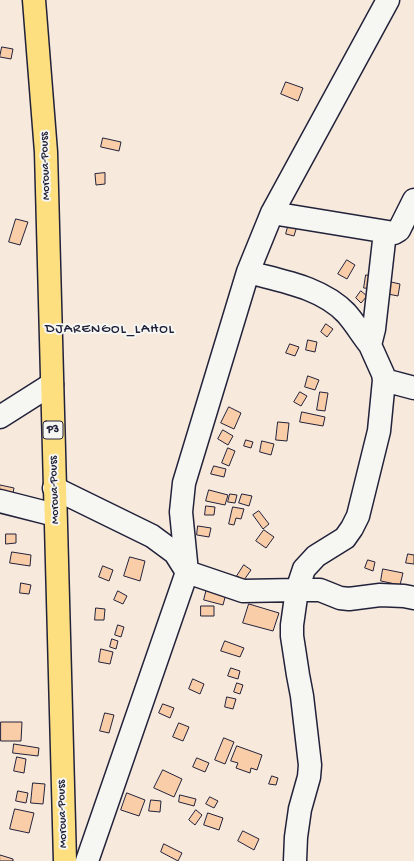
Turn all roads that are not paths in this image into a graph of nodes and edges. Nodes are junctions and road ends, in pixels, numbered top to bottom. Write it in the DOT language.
graph roads {
  1 [pos="34,0"];
  2 [pos="388,0"];
  3 [pos="414,200"];
  4 [pos="272,213"];
  5 [pos="385,232"];
  6 [pos="248,272"];
  7 [pos="370,345"];
  8 [pos="384,380"];
  9 [pos="52,384"];
  10 [pos="414,388"];
  11 [pos="0,417"];
  12 [pos="54,488"];
  13 [pos="0,501"];
  14 [pos="55,515"];
  15 [pos="187,572"];
  16 [pos="297,590"];
  17 [pos="414,598"];
  18 [pos="65,861"];
  19 [pos="87,861"];
  20 [pos="295,861"];
  1 -- 9 [label="main road, Moroua-Pouss / P3"];
  2 -- 4 [label="street"];
  3 -- 5 [label="street"];
  4 -- 5 [label="street"];
  4 -- 6 [label="street"];
  5 -- 7 [label="street"];
  6 -- 7 [label="street"];
  6 -- 15 [label="street"];
  7 -- 8 [label="street"];
  8 -- 10 [label="street"];
  8 -- 16 [label="street"];
  9 -- 11 [label="street"];
  9 -- 12 [label="main road, Moroua-Pouss / P3"];
  12 -- 14 [label="main road, Moroua-Pouss / P3"];
  12 -- 15 [label="street"];
  13 -- 14 [label="street"];
  14 -- 18 [label="main road, Moroua-Pouss / P3"];
  15 -- 16 [label="street"];
  15 -- 19 [label="street"];
  16 -- 17 [label="street"];
  16 -- 20 [label="street"];
}
